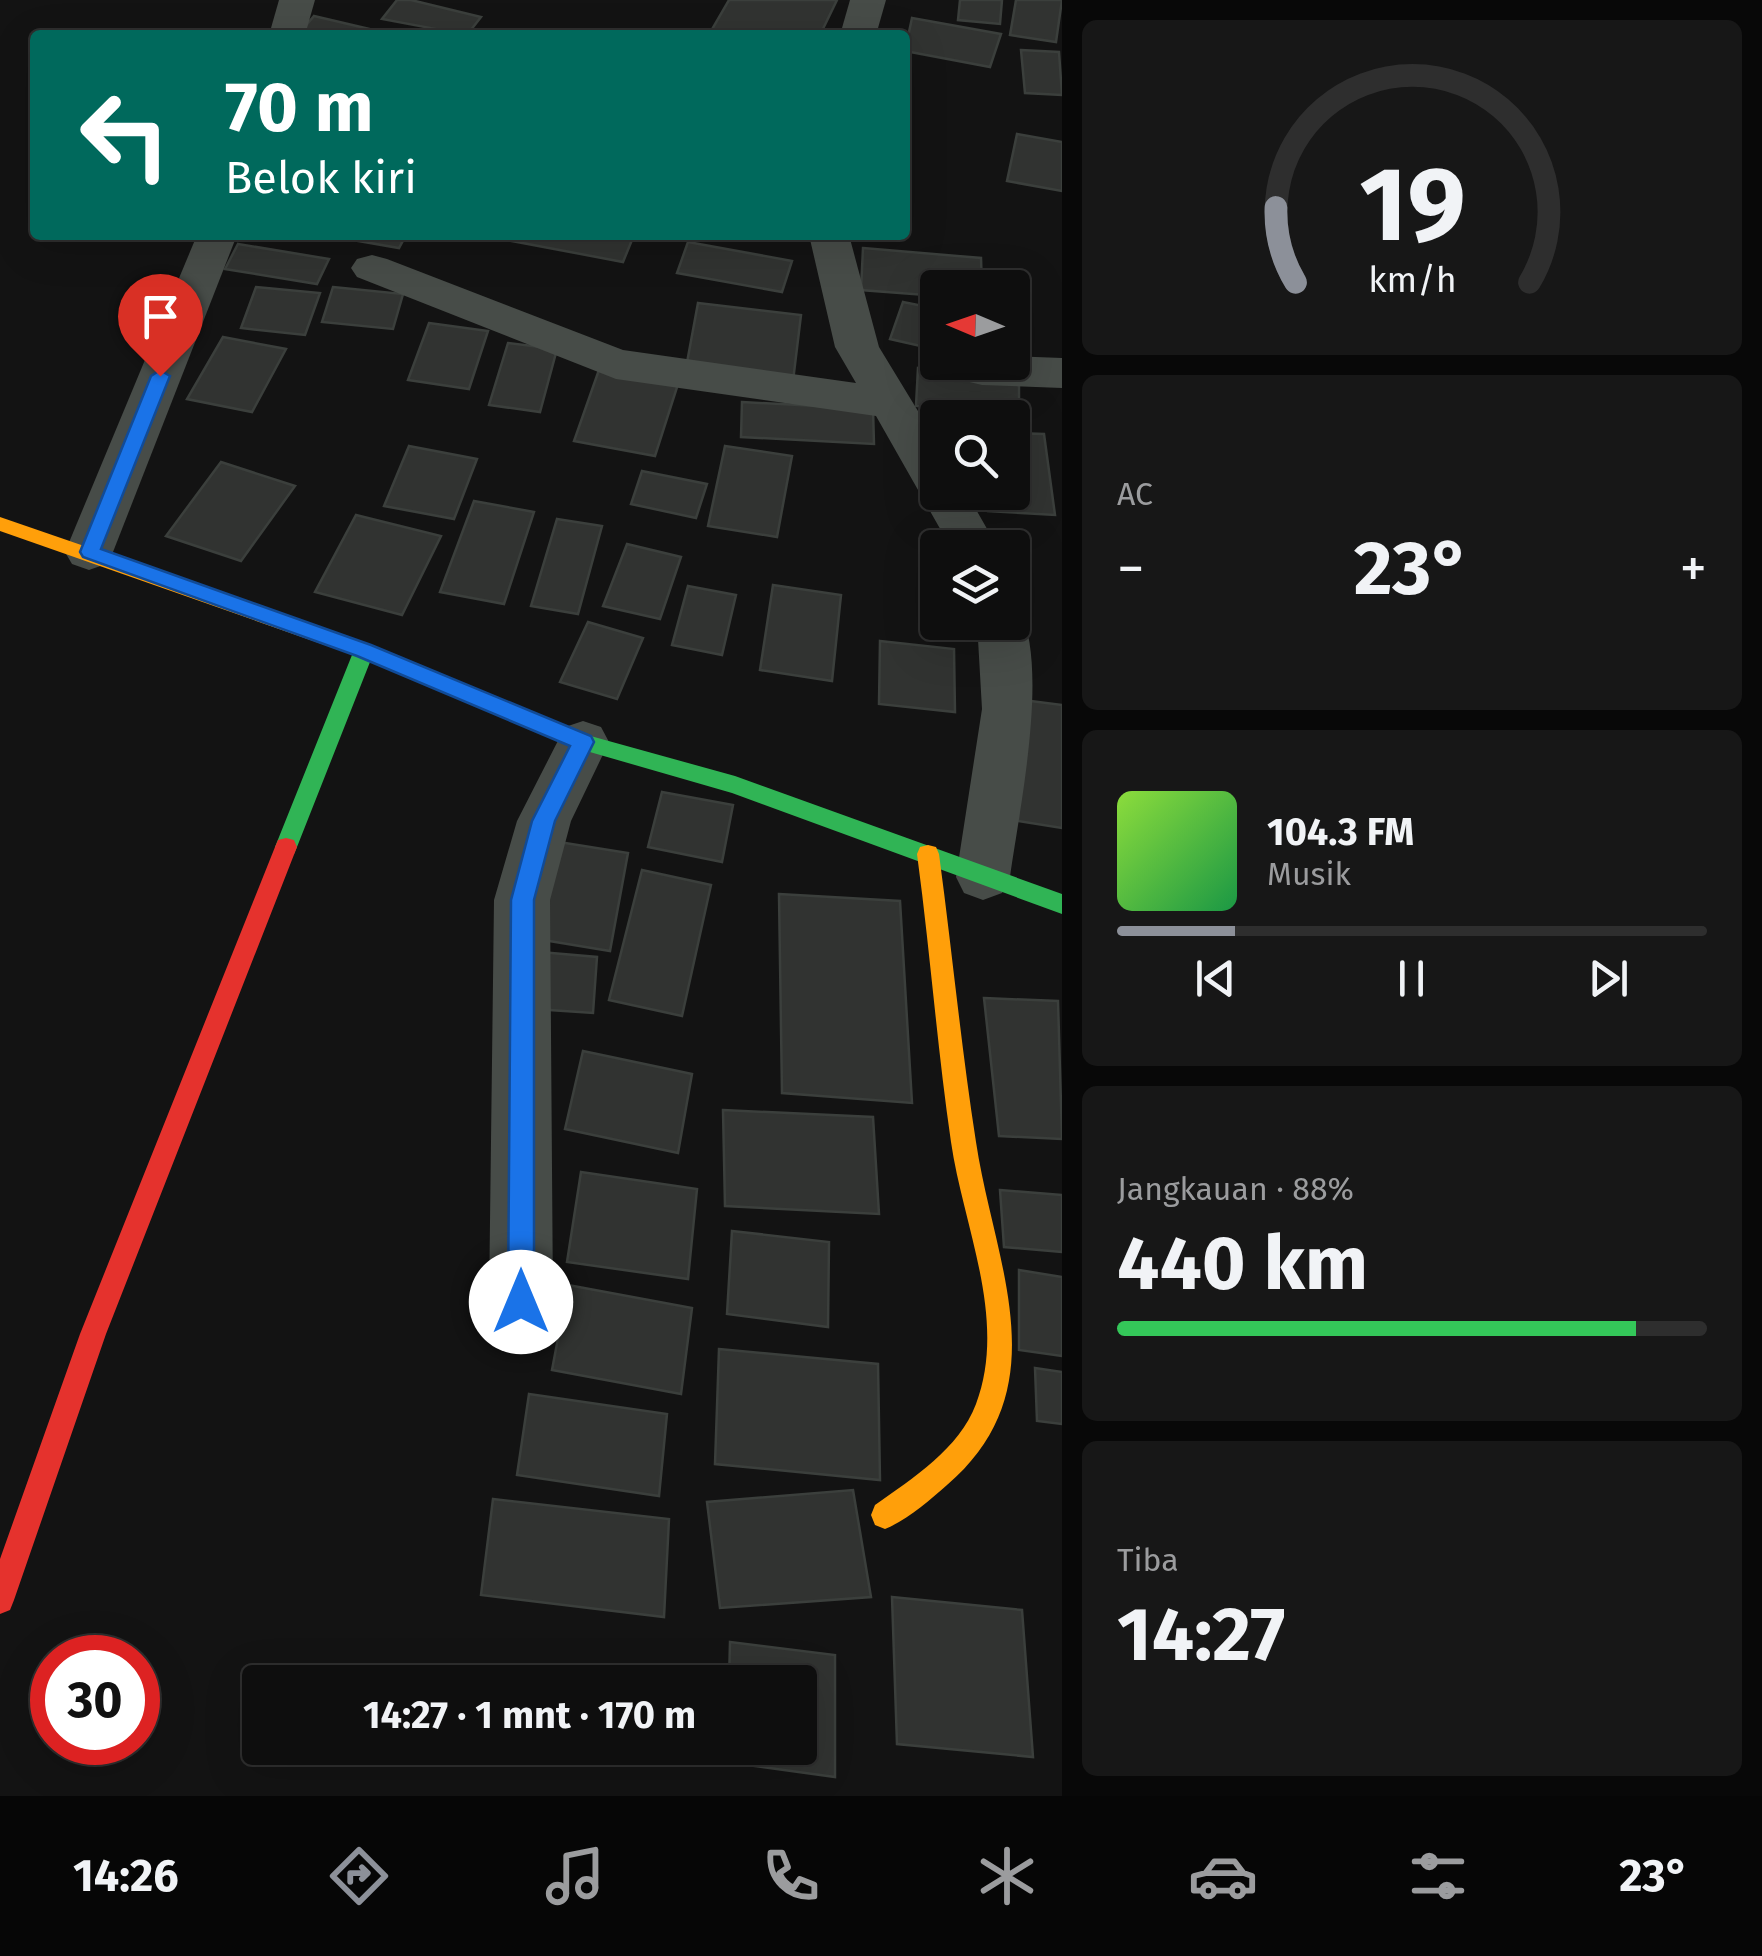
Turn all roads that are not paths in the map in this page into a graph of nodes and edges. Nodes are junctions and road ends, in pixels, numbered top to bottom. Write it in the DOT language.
graph roads {
  1 [pos="297,0"];
  2 [pos="868,0"];
  3 [pos="289,30"];
  4 [pos="859,30"];
  5 [pos="215,240"];
  6 [pos="830,240"];
  7 [pos="372,268"];
  8 [pos="857,346"];
  9 [pos="920,358"];
  10 [pos="1030,371"];
  11 [pos="1062,372"];
  12 [pos="890,403"];
  13 [pos="920,454"];
  14 [pos="0,524"];
  15 [pos="90,552"];
  16 [pos="1003,640"];
  17 [pos="364,651"];
  18 [pos="583,742"];
  19 [pos="928,854"];
  20 [pos="984,878"];
  21 [pos="1062,904"];
  22 [pos="521,1302"];
  23 [pos="886,1515"];
  24 [pos="0,1600"];
  1 -- 3 [label="street"];
  2 -- 4 [label="street"];
  5 -- 15 [label="street"];
  6 -- 8 [label="street"];
  7 -- 12 [label="street"];
  8 -- 9 [label="street"];
  8 -- 12 [label="street"];
  10 -- 11 [label="street"];
  12 -- 13 [label="street"];
  14 -- 15 [label="street"];
  15 -- 17 [label="street"];
  16 -- 20 [label="street"];
  17 -- 18 [label="street"];
  17 -- 24 [label="street"];
  18 -- 19 [label="street"];
  18 -- 22 [label="street"];
  19 -- 20 [label="street"];
  19 -- 23 [label="street"];
  20 -- 21 [label="street"];
}
